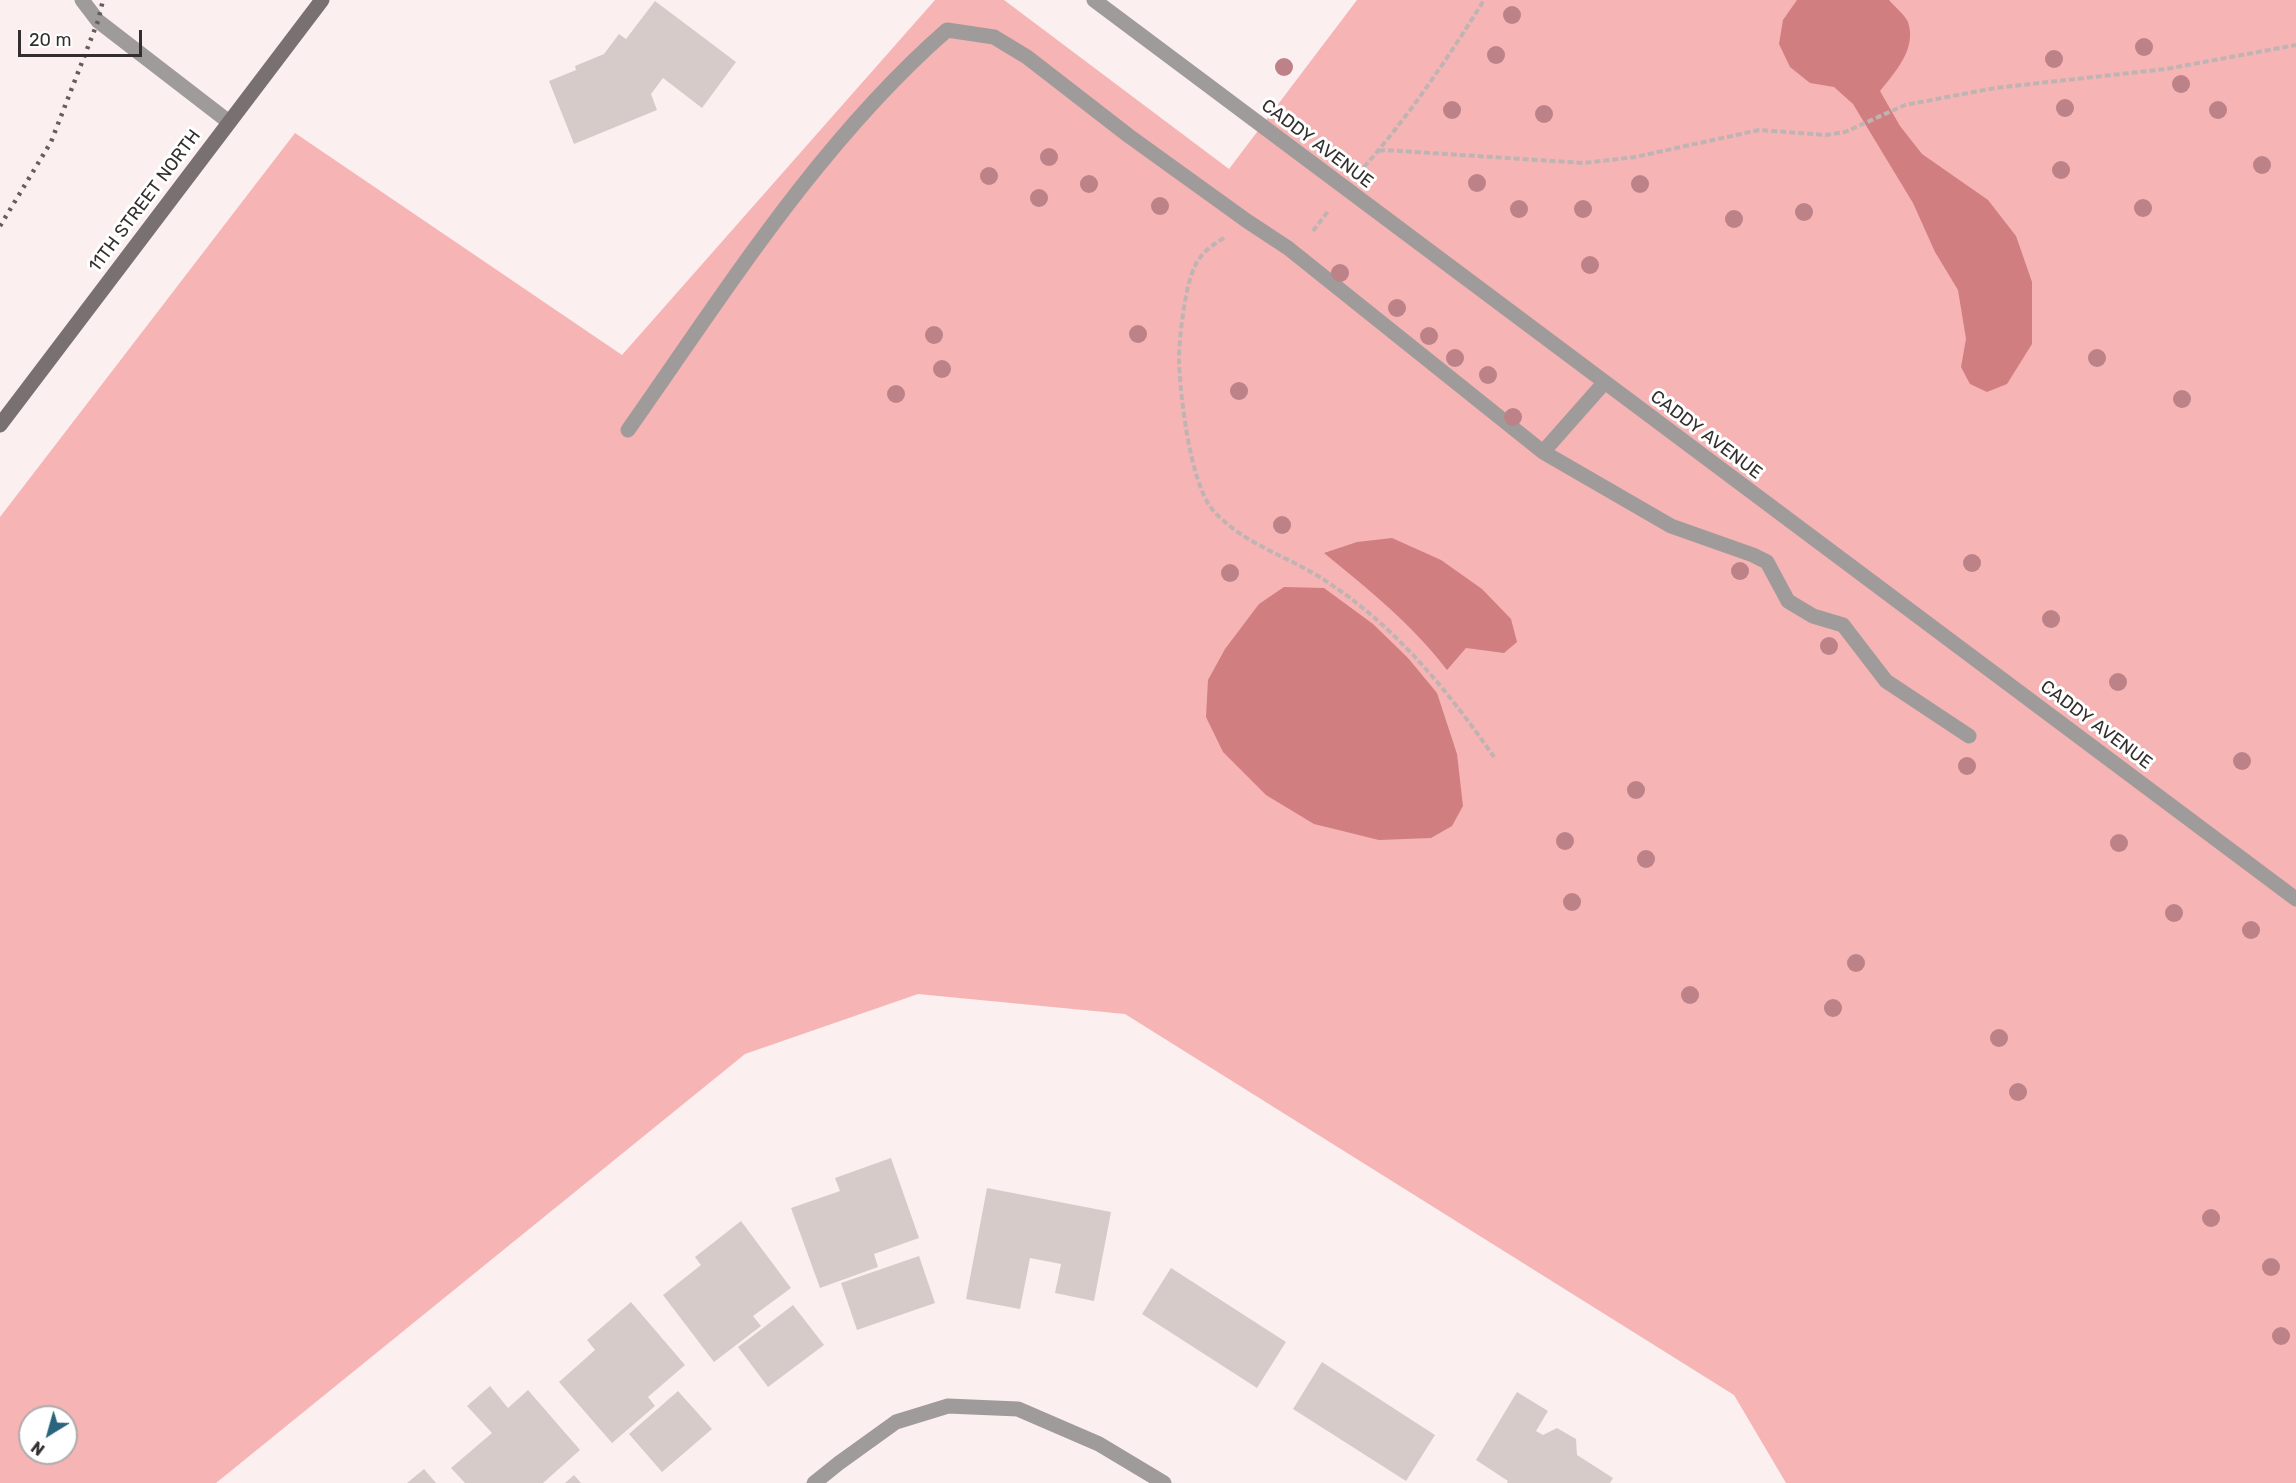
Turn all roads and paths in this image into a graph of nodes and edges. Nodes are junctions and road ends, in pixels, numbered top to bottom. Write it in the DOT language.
graph roads {
  1 [pos="82,0"];
  2 [pos="322,0"];
  3 [pos="1094,0"];
  4 [pos="1484,0"];
  5 [pos="2296,45"];
  6 [pos="229,122"];
  7 [pos="1377,152"];
  8 [pos="1344,189"];
  9 [pos="1232,238"];
  10 [pos="1288,248"];
  11 [pos="1604,383"];
  12 [pos="0,425"];
  13 [pos="628,430"];
  14 [pos="1543,452"];
  15 [pos="1969,736"];
  16 [pos="1494,757"];
  17 [pos="2296,899"];
  18 [pos="814,1483"];
  19 [pos="1164,1483"];
  1 -- 6 [label="street"];
  2 -- 6 [label="street, 11TH STREET NORTH"];
  3 -- 8 [label="street, CADDY AVENUE"];
  4 -- 7 [label="path"];
  5 -- 7 [label="path"];
  6 -- 12 [label="street, 11TH STREET NORTH"];
  7 -- 8 [label="path"];
  8 -- 10 [label="path"];
  8 -- 11 [label="street, CADDY AVENUE"];
  9 -- 16 [label="path"];
  10 -- 13 [label="street"];
  10 -- 14 [label="street"];
  11 -- 14 [label="street"];
  11 -- 17 [label="street, CADDY AVENUE"];
  14 -- 15 [label="street"];
  18 -- 19 [label="street"];
}
